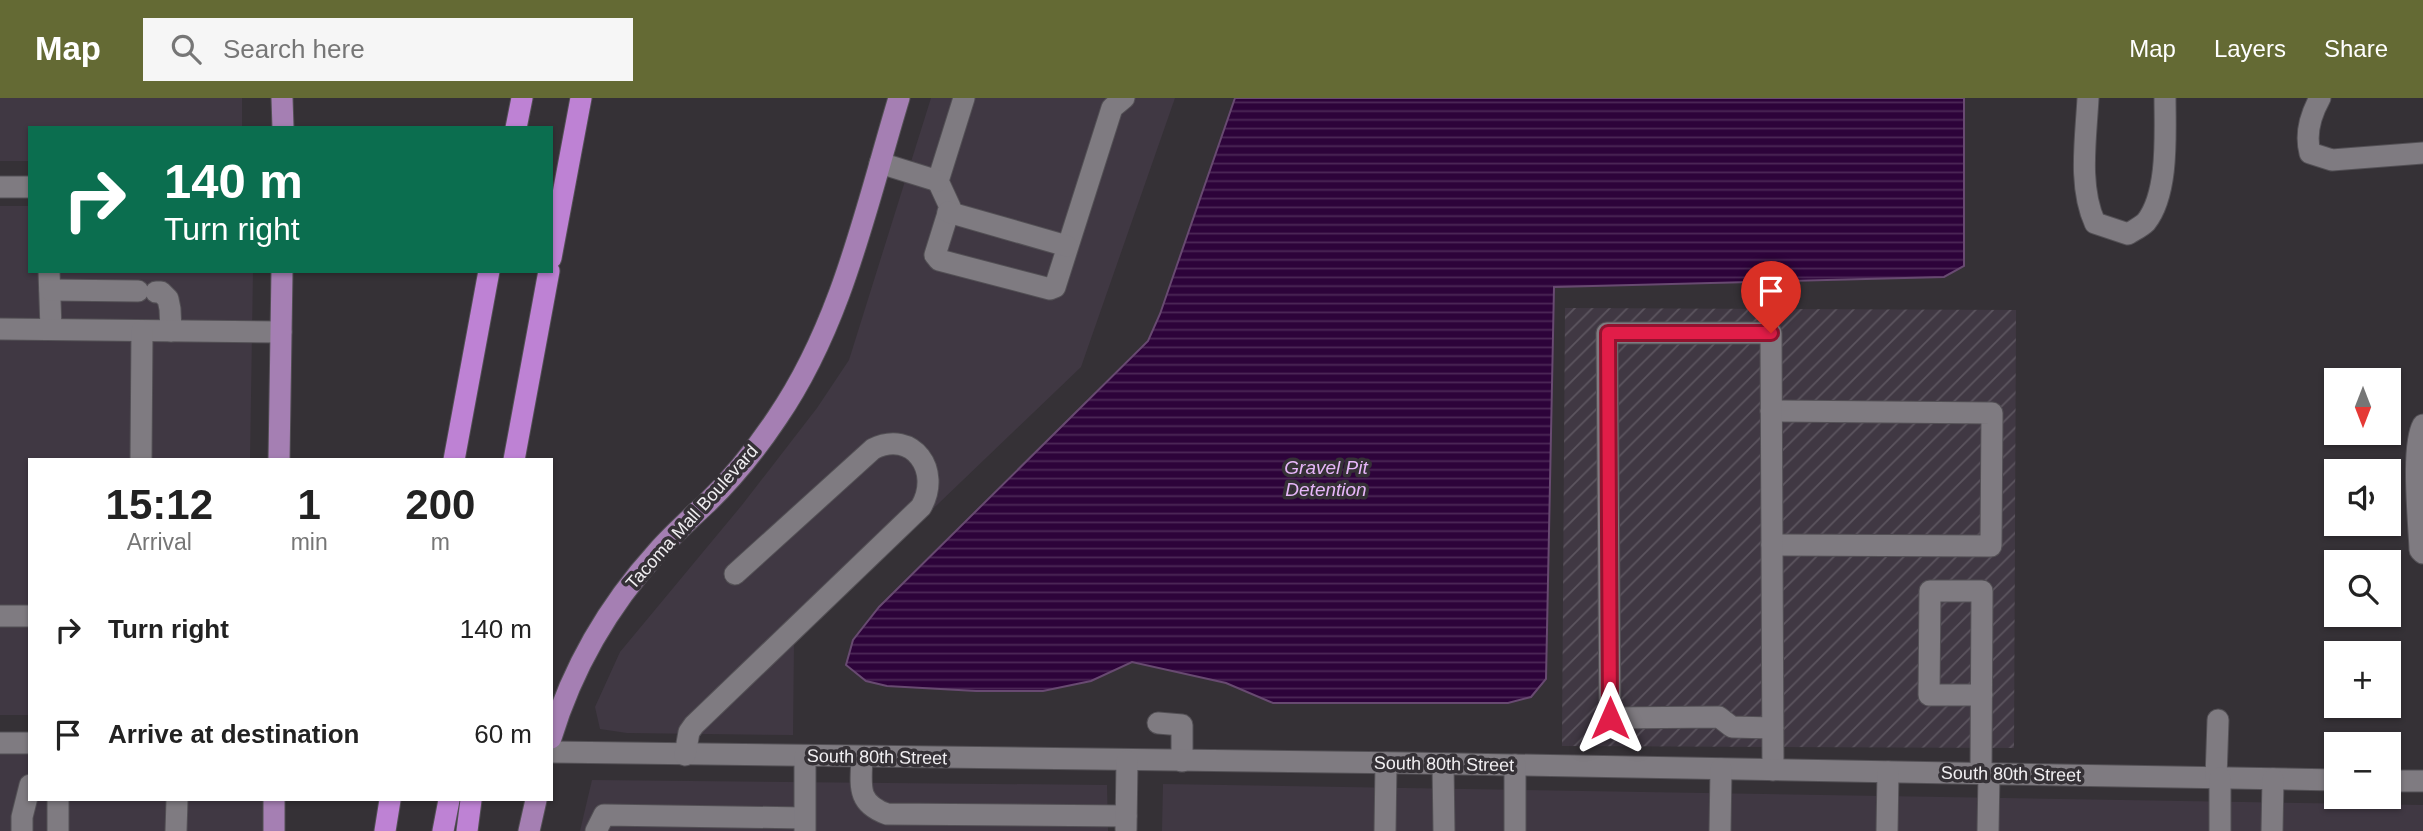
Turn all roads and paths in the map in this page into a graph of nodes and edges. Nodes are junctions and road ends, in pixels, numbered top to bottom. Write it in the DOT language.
graph roads {
  1 [pos="282,98"];
  2 [pos="522,98"];
  3 [pos="581,98"];
  4 [pos="899,98"];
  5 [pos="964,98"];
  6 [pos="2088,98"];
  7 [pos="2165,98"];
  8 [pos="2320,98"];
  9 [pos="1114,101"];
  10 [pos="283,126"];
  11 [pos="516,126"];
  12 [pos="2423,153"];
  13 [pos="880,163"];
  14 [pos="937,181"];
  15 [pos="0,187"];
  16 [pos="28,187"];
  17 [pos="948,212"];
  18 [pos="1067,246"];
  19 [pos="553,247"];
  20 [pos="282,273"];
  21 [pos="489,273"];
  22 [pos="549,273"];
  23 [pos="50,281"];
  24 [pos="0,329"];
  25 [pos="51,330"];
  26 [pos="142,331"];
  27 [pos="171,331"];
  28 [pos="281,332"];
  29 [pos="1772,411"];
  30 [pos="2423,425"];
  31 [pos="141,458"];
  32 [pos="279,458"];
  33 [pos="454,458"];
  34 [pos="514,458"];
  35 [pos="1772,545"];
  36 [pos="2423,553"];
  37 [pos="736,574"];
  38 [pos="0,616"];
  39 [pos="28,616"];
  40 [pos="1982,695"];
  41 [pos="2218,720"];
  42 [pos="1158,723"];
  43 [pos="1773,727"];
  44 [pos="553,732"];
  45 [pos="0,743"];
  46 [pos="28,743"];
  47 [pos="553,752"];
  48 [pos="685,755"];
  49 [pos="805,756"];
  50 [pos="862,757"];
  51 [pos="1127,761"];
  52 [pos="1182,761"];
  53 [pos="1386,763"];
  54 [pos="1444,764"];
  55 [pos="1515,765"];
  56 [pos="1721,769"];
  57 [pos="1773,770"];
  58 [pos="1888,772"];
  59 [pos="1985,774"];
  60 [pos="2218,778"];
  61 [pos="2273,779"];
  62 [pos="2324,780"];
  63 [pos="2401,781"];
  64 [pos="2423,781"];
  65 [pos="28,793"];
  66 [pos="58,801"];
  67 [pos="177,801"];
  68 [pos="274,801"];
  69 [pos="390,801"];
  70 [pos="449,801"];
  71 [pos="471,801"];
  72 [pos="536,801"];
  73 [pos="804,824"];
  74 [pos="1126,824"];
  75 [pos="1726,830"];
  76 [pos="22,831"];
  77 [pos="58,831"];
  78 [pos="176,831"];
  79 [pos="274,831"];
  80 [pos="384,831"];
  81 [pos="443,831"];
  82 [pos="467,831"];
  83 [pos="529,831"];
  84 [pos="596,831"];
  85 [pos="1385,831"];
  86 [pos="1444,831"];
  87 [pos="1515,831"];
  88 [pos="1887,831"];
  89 [pos="1988,831"];
  90 [pos="2220,831"];
  91 [pos="2272,831"];
  1 -- 10 [label="main road"];
  2 -- 11 [label="highway"];
  3 -- 19 [label="highway"];
  4 -- 13 [label="main road, Tacoma Mall Boulevard"];
  5 -- 14 [label="street"];
  6 -- 7 [label="street"];
  8 -- 12 [label="street"];
  9 -- 18 [label="street"];
  13 -- 14 [label="street"];
  13 -- 44 [label="main road, Tacoma Mall Boulevard"];
  14 -- 17 [label="street"];
  15 -- 16 [label="street"];
  17 -- 18 [label="street"];
  17 -- 18 [label="street"];
  20 -- 28 [label="main road"];
  21 -- 33 [label="highway"];
  22 -- 34 [label="highway"];
  23 -- 25 [label="street"];
  23 -- 27 [label="street"];
  24 -- 25 [label="street"];
  25 -- 26 [label="street"];
  26 -- 27 [label="street"];
  26 -- 31 [label="street"];
  27 -- 28 [label="street"];
  28 -- 32 [label="main road"];
  29 -- 35 [label="street"];
  29 -- 35 [label="street"];
  29 -- 43 [label="street"];
  30 -- 36 [label="street"];
  35 -- 43 [label="street"];
  37 -- 48 [label="street"];
  38 -- 39 [label="street"];
  40 -- 40 [label="street"];
  40 -- 59 [label="street"];
  41 -- 60 [label="street"];
  42 -- 52 [label="street"];
  43 -- 57 [label="street"];
  45 -- 46 [label="street"];
  47 -- 48 [label="street, South 80th Street"];
  48 -- 49 [label="street, South 80th Street"];
  49 -- 50 [label="street, South 80th Street"];
  49 -- 73 [label="street"];
  50 -- 51 [label="street, South 80th Street"];
  50 -- 74 [label="street"];
  51 -- 52 [label="street, South 80th Street"];
  51 -- 74 [label="street"];
  52 -- 53 [label="street, South 80th Street"];
  53 -- 54 [label="street, South 80th Street"];
  53 -- 85 [label="street"];
  54 -- 55 [label="street, South 80th Street"];
  54 -- 86 [label="street"];
  55 -- 56 [label="street, South 80th Street"];
  55 -- 87 [label="street"];
  56 -- 57 [label="street, South 80th Street"];
  56 -- 75 [label="street"];
  57 -- 58 [label="street, South 80th Street"];
  58 -- 59 [label="street, South 80th Street"];
  58 -- 88 [label="street"];
  59 -- 60 [label="street, South 80th Street"];
  59 -- 89 [label="street"];
  60 -- 61 [label="street, South 80th Street"];
  60 -- 90 [label="street"];
  61 -- 62 [label="street, South 80th Street"];
  61 -- 91 [label="street"];
  63 -- 64 [label="street"];
  65 -- 76 [label="street"];
  66 -- 77 [label="street"];
  67 -- 78 [label="street"];
  68 -- 79 [label="main road"];
  69 -- 80 [label="highway"];
  70 -- 81 [label="highway"];
  71 -- 82 [label="highway"];
  72 -- 83 [label="main road"];
  73 -- 84 [label="street"];
}
